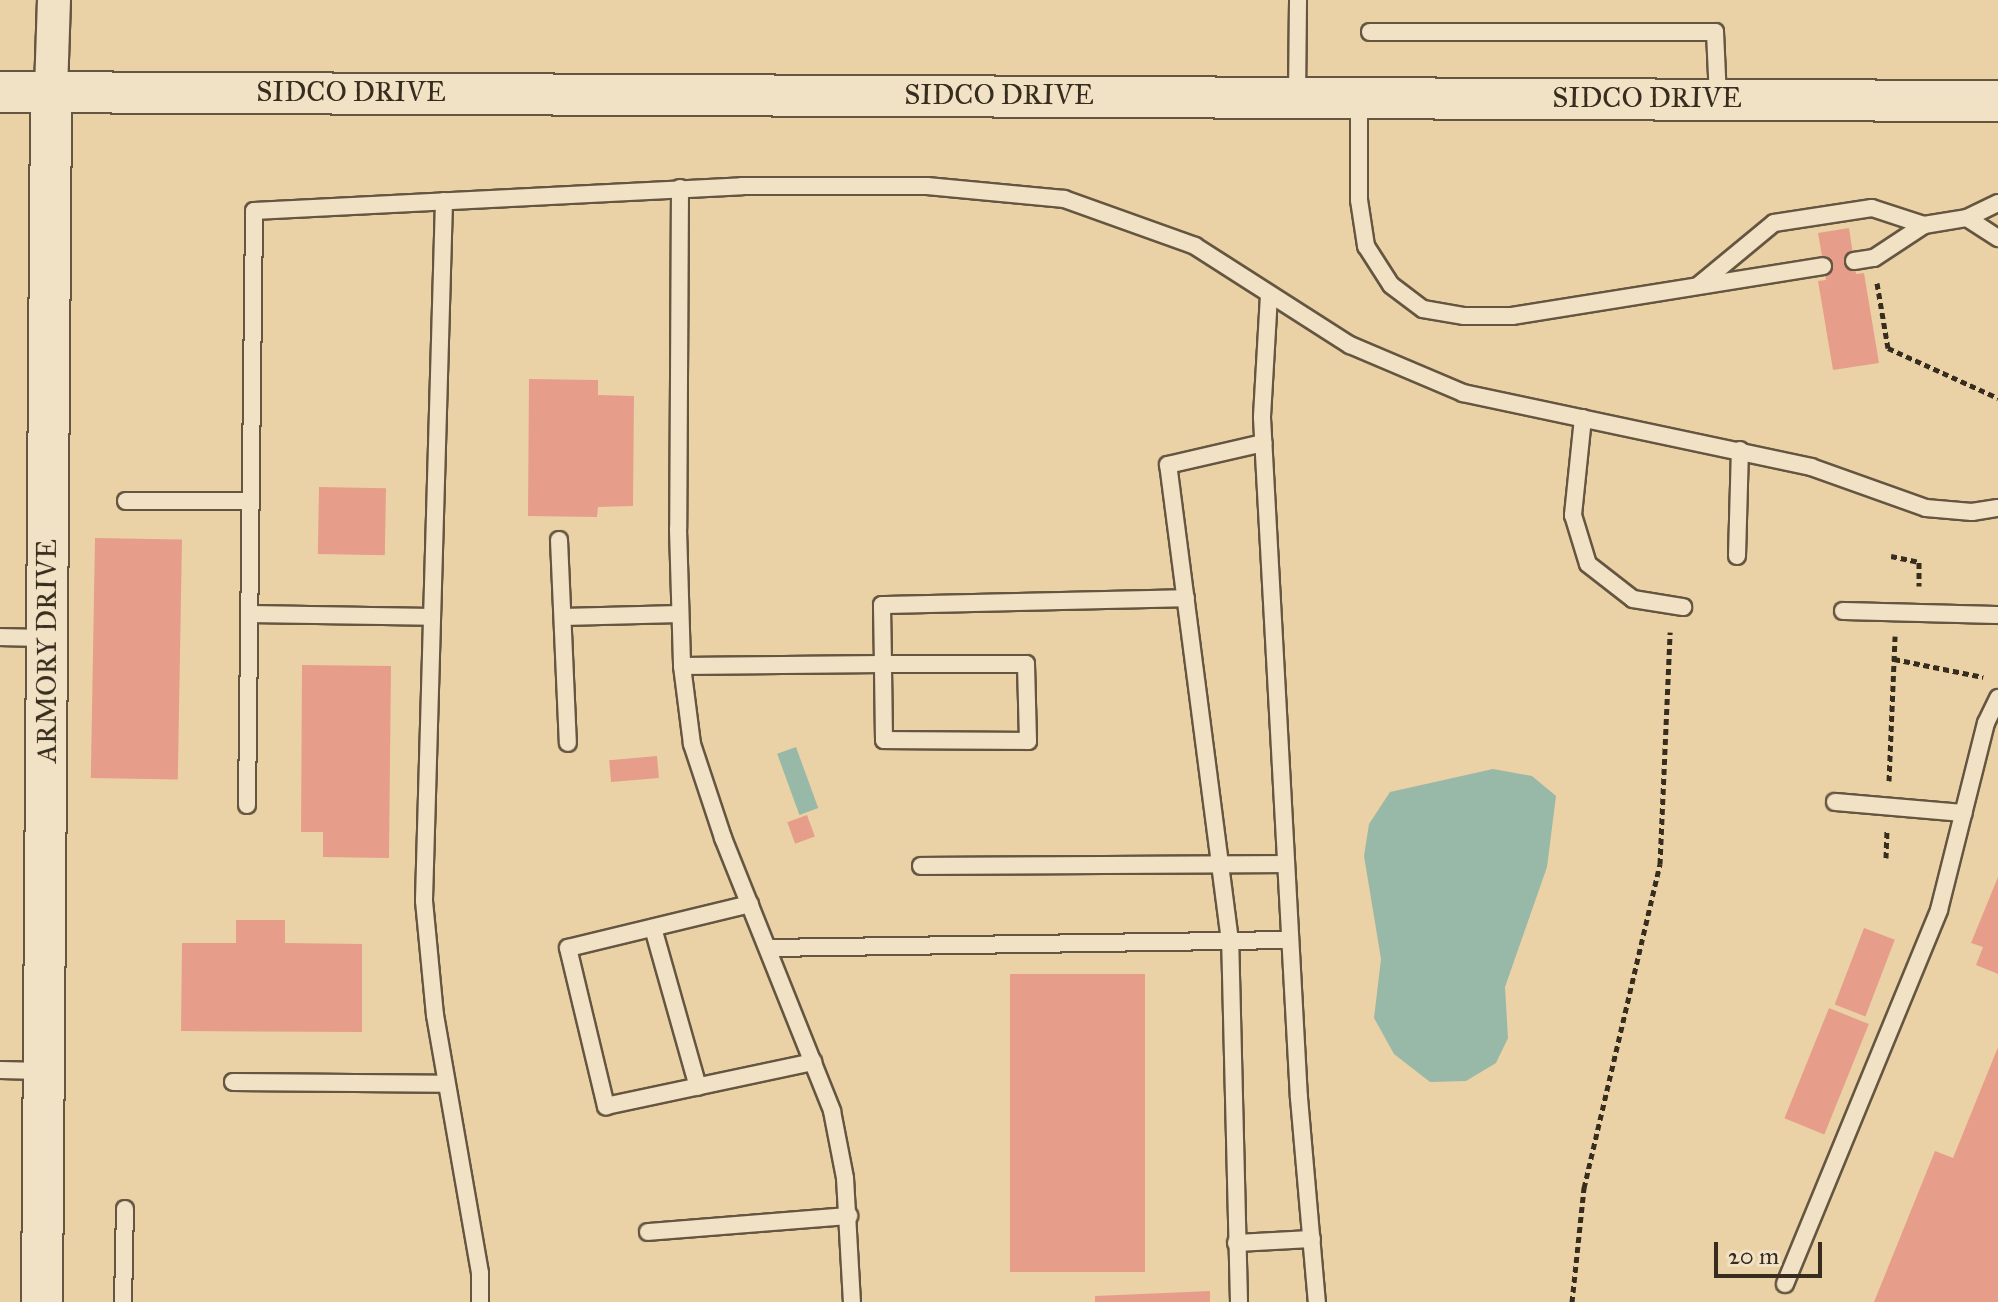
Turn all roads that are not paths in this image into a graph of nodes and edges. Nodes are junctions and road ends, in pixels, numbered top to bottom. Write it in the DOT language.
graph roads {
  1 [pos="54,0"];
  2 [pos="1296,0"];
  3 [pos="1370,32"];
  4 [pos="51,90"];
  5 [pos="0,92"];
  6 [pos="1297,97"];
  7 [pos="1359,97"];
  8 [pos="1718,99"];
  9 [pos="1998,101"];
  10 [pos="680,188"];
  11 [pos="444,201"];
  12 [pos="1998,203"];
  13 [pos="1967,218"];
  14 [pos="1924,225"];
  15 [pos="1998,238"];
  16 [pos="1854,261"];
  17 [pos="1823,266"];
  18 [pos="1698,286"];
  19 [pos="1269,295"];
  20 [pos="1583,418"];
  21 [pos="1263,443"];
  22 [pos="1740,450"];
  23 [pos="126,501"];
  24 [pos="251,501"];
  25 [pos="1998,508"];
  26 [pos="559,540"];
  27 [pos="1737,556"];
  28 [pos="1186,598"];
  29 [pos="1677,607"];
  30 [pos="1843,611"];
  31 [pos="249,614"];
  32 [pos="680,614"];
  33 [pos="1998,615"];
  34 [pos="432,617"];
  35 [pos="563,617"];
  36 [pos="0,637"];
  37 [pos="48,638"];
  38 [pos="883,664"];
  39 [pos="682,666"];
  40 [pos="1998,698"];
  41 [pos="568,743"];
  42 [pos="1835,802"];
  43 [pos="247,805"];
  44 [pos="1964,813"];
  45 [pos="1220,864"];
  46 [pos="1286,864"];
  47 [pos="921,866"];
  48 [pos="750,904"];
  49 [pos="653,928"];
  50 [pos="1290,940"];
  51 [pos="1230,941"];
  52 [pos="768,948"];
  53 [pos="813,1062"];
  54 [pos="0,1070"];
  55 [pos="44,1071"];
  56 [pos="233,1082"];
  57 [pos="446,1084"];
  58 [pos="698,1087"];
  59 [pos="125,1209"];
  60 [pos="849,1216"];
  61 [pos="648,1232"];
  62 [pos="1312,1239"];
  63 [pos="1236,1243"];
  64 [pos="1785,1284"];
  65 [pos="42,1302"];
  66 [pos="123,1302"];
  67 [pos="480,1302"];
  68 [pos="852,1302"];
  69 [pos="1239,1302"];
  70 [pos="1317,1302"];
  1 -- 4 [label="street, ARMORY DRIVE"];
  2 -- 6 [label="lane"];
  3 -- 8 [label="lane"];
  4 -- 5 [label="street, SIDCO DRIVE"];
  4 -- 6 [label="street, SIDCO DRIVE"];
  4 -- 37 [label="street, ARMORY DRIVE"];
  6 -- 7 [label="street, SIDCO DRIVE"];
  7 -- 8 [label="street, SIDCO DRIVE"];
  7 -- 18 [label="lane"];
  8 -- 9 [label="street, SIDCO DRIVE"];
  10 -- 11 [label="lane"];
  10 -- 19 [label="lane"];
  10 -- 32 [label="lane"];
  11 -- 24 [label="lane"];
  11 -- 34 [label="lane"];
  12 -- 13 [label="lane"];
  13 -- 14 [label="lane"];
  13 -- 15 [label="lane"];
  14 -- 16 [label="lane"];
  14 -- 18 [label="lane"];
  17 -- 18 [label="lane"];
  19 -- 20 [label="lane"];
  19 -- 21 [label="lane"];
  20 -- 22 [label="lane"];
  20 -- 29 [label="lane"];
  21 -- 28 [label="lane"];
  21 -- 46 [label="lane"];
  22 -- 25 [label="lane"];
  22 -- 27 [label="lane"];
  23 -- 24 [label="lane"];
  24 -- 31 [label="lane"];
  26 -- 35 [label="lane"];
  28 -- 38 [label="lane"];
  28 -- 45 [label="lane"];
  30 -- 33 [label="lane"];
  31 -- 34 [label="lane"];
  31 -- 43 [label="lane"];
  32 -- 35 [label="lane"];
  32 -- 39 [label="lane"];
  34 -- 57 [label="lane"];
  35 -- 41 [label="lane"];
  36 -- 37 [label="lane"];
  37 -- 55 [label="street, ARMORY DRIVE"];
  38 -- 38 [label="lane"];
  38 -- 39 [label="lane"];
  39 -- 48 [label="lane"];
  40 -- 44 [label="lane"];
  42 -- 44 [label="lane"];
  44 -- 64 [label="lane"];
  45 -- 46 [label="lane"];
  45 -- 47 [label="lane"];
  45 -- 51 [label="lane"];
  46 -- 50 [label="lane"];
  48 -- 49 [label="lane"];
  48 -- 52 [label="lane"];
  49 -- 58 [label="lane"];
  49 -- 58 [label="lane"];
  50 -- 51 [label="lane"];
  50 -- 62 [label="lane"];
  51 -- 52 [label="lane"];
  51 -- 63 [label="lane"];
  52 -- 53 [label="lane"];
  53 -- 58 [label="lane"];
  53 -- 60 [label="lane"];
  54 -- 55 [label="lane"];
  55 -- 65 [label="street, ARMORY DRIVE"];
  56 -- 57 [label="lane"];
  57 -- 67 [label="lane"];
  59 -- 66 [label="lane"];
  60 -- 61 [label="lane"];
  60 -- 68 [label="lane"];
  62 -- 63 [label="lane"];
  62 -- 70 [label="lane"];
  63 -- 69 [label="lane"];
}
